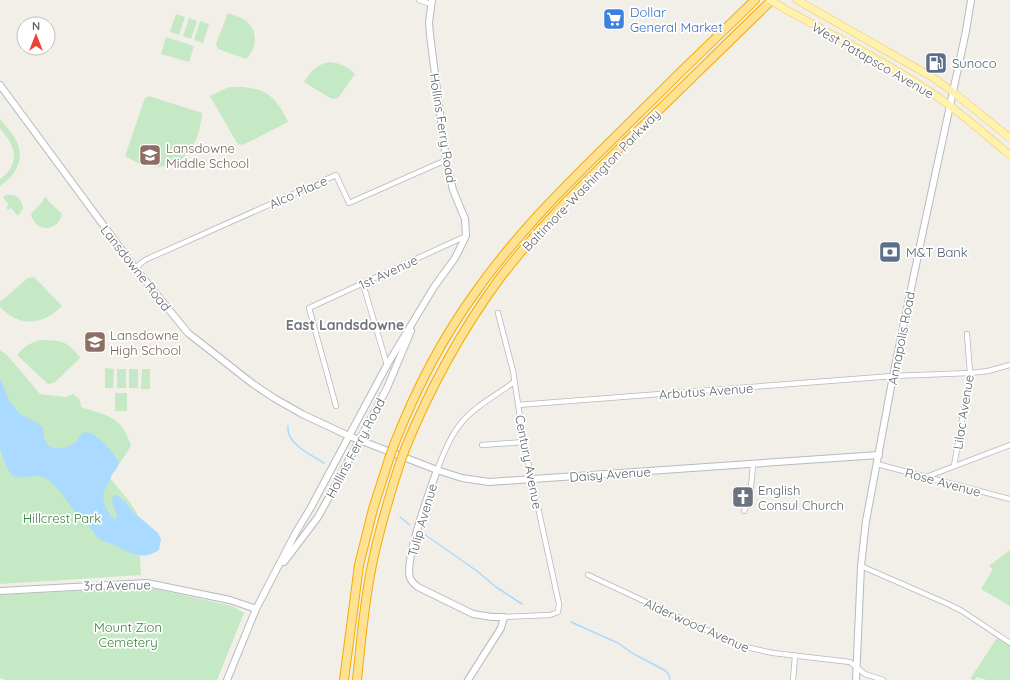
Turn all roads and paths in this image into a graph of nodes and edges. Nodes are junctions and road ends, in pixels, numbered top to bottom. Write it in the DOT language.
graph roads {
  1 [pos="419,0"];
  2 [pos="755,0"];
  3 [pos="771,0"];
  4 [pos="797,0"];
  5 [pos="971,0"];
  6 [pos="431,2"];
  7 [pos="0,85"];
  8 [pos="953,92"];
  9 [pos="950,106"];
  10 [pos="1010,138"];
  11 [pos="1010,155"];
  12 [pos="446,160"];
  13 [pos="466,236"];
  14 [pos="135,268"];
  15 [pos="363,284"];
  16 [pos="418,313"];
  17 [pos="498,313"];
  18 [pos="967,334"];
  19 [pos="387,365"];
  20 [pos="1010,365"];
  21 [pos="970,373"];
  22 [pos="893,376"];
  23 [pos="514,382"];
  24 [pos="518,405"];
  25 [pos="336,406"];
  26 [pos="349,436"];
  27 [pos="359,440"];
  28 [pos="524,442"];
  29 [pos="482,445"];
  30 [pos="1010,445"];
  31 [pos="879,455"];
  32 [pos="753,463"];
  33 [pos="877,464"];
  34 [pos="954,466"];
  35 [pos="437,470"];
  36 [pos="926,477"];
  37 [pos="532,479"];
  38 [pos="1010,499"];
  39 [pos="744,511"];
  40 [pos="861,566"];
  41 [pos="276,573"];
  42 [pos="588,575"];
  43 [pos="0,591"];
  44 [pos="256,609"];
  45 [pos="558,612"];
  46 [pos="504,617"];
  47 [pos="1010,643"];
  48 [pos="795,656"];
  49 [pos="857,668"];
  50 [pos="227,680"];
  51 [pos="344,680"];
  52 [pos="357,680"];
  53 [pos="468,680"];
  54 [pos="793,680"];
  55 [pos="856,680"];
  56 [pos="883,680"];
  1 -- 6 [label="street"];
  2 -- 51 [label="highway, Baltimore-Washington Parkway, bridge"];
  3 -- 9 [label="main road, West Patapsco Avenue, bridge"];
  3 -- 52 [label="highway, Baltimore-Washington Parkway, bridge"];
  4 -- 8 [label="main road, West Patapsco Avenue"];
  5 -- 8 [label="street, Annapolis Road"];
  6 -- 12 [label="street, Hollins Ferry Road"];
  7 -- 14 [label="street, Lansdowne Road"];
  8 -- 9 [label="street, Annapolis Road"];
  8 -- 10 [label="main road, West Patapsco Avenue"];
  9 -- 11 [label="main road, West Patapsco Avenue"];
  9 -- 22 [label="street, Annapolis Road"];
  12 -- 13 [label="street, Hollins Ferry Road"];
  12 -- 14 [label="street, Alco Place"];
  13 -- 15 [label="street, 1st Avenue"];
  13 -- 16 [label="street, Hollins Ferry Road"];
  14 -- 26 [label="street, Lansdowne Road"];
  15 -- 19 [label="street"];
  15 -- 25 [label="street, 1st Avenue"];
  16 -- 19 [label="street, Hollins Ferry Road"];
  16 -- 27 [label="street, Hollins Ferry Road"];
  17 -- 23 [label="street, Century Avenue"];
  18 -- 21 [label="street, Lilac Avenue"];
  19 -- 26 [label="street, Hollins Ferry Road"];
  20 -- 21 [label="street, Arbutus Avenue"];
  21 -- 22 [label="street, Arbutus Avenue"];
  21 -- 34 [label="street, Lilac Avenue"];
  22 -- 24 [label="street, Arbutus Avenue"];
  22 -- 31 [label="street, Annapolis Road"];
  23 -- 24 [label="street, Century Avenue"];
  23 -- 35 [label="street, Tulip Avenue"];
  24 -- 28 [label="street, Century Avenue"];
  26 -- 27 [label="street, Daisy Avenue"];
  26 -- 41 [label="street, Hollins Ferry Road"];
  27 -- 35 [label="street, Daisy Avenue"];
  27 -- 41 [label="street, Hollins Ferry Road"];
  28 -- 29 [label="street"];
  28 -- 37 [label="street, Century Avenue"];
  30 -- 34 [label="street"];
  31 -- 32 [label="street, Daisy Avenue"];
  31 -- 33 [label="street, Annapolis Road"];
  32 -- 37 [label="street, Daisy Avenue"];
  32 -- 39 [label="street"];
  33 -- 36 [label="street, Rose Avenue"];
  33 -- 40 [label="street, Annapolis Road"];
  34 -- 36 [label="street"];
  35 -- 37 [label="street, Daisy Avenue"];
  35 -- 46 [label="street, Tulip Avenue"];
  36 -- 38 [label="street, Rose Avenue"];
  37 -- 45 [label="street, Century Avenue"];
  40 -- 47 [label="street"];
  40 -- 49 [label="street, Annapolis Road"];
  41 -- 44 [label="street, Hollins Ferry Road"];
  42 -- 48 [label="street, Alderwood Avenue"];
  43 -- 44 [label="street, 3rd Avenue"];
  44 -- 50 [label="street, Hollins Ferry Road"];
  45 -- 46 [label="street, Tulip Avenue"];
  46 -- 53 [label="street"];
  48 -- 49 [label="street, Alderwood Avenue"];
  48 -- 54 [label="street"];
  49 -- 55 [label="street, Annapolis Road"];
  49 -- 56 [label="street, Alderwood Avenue"];
}
